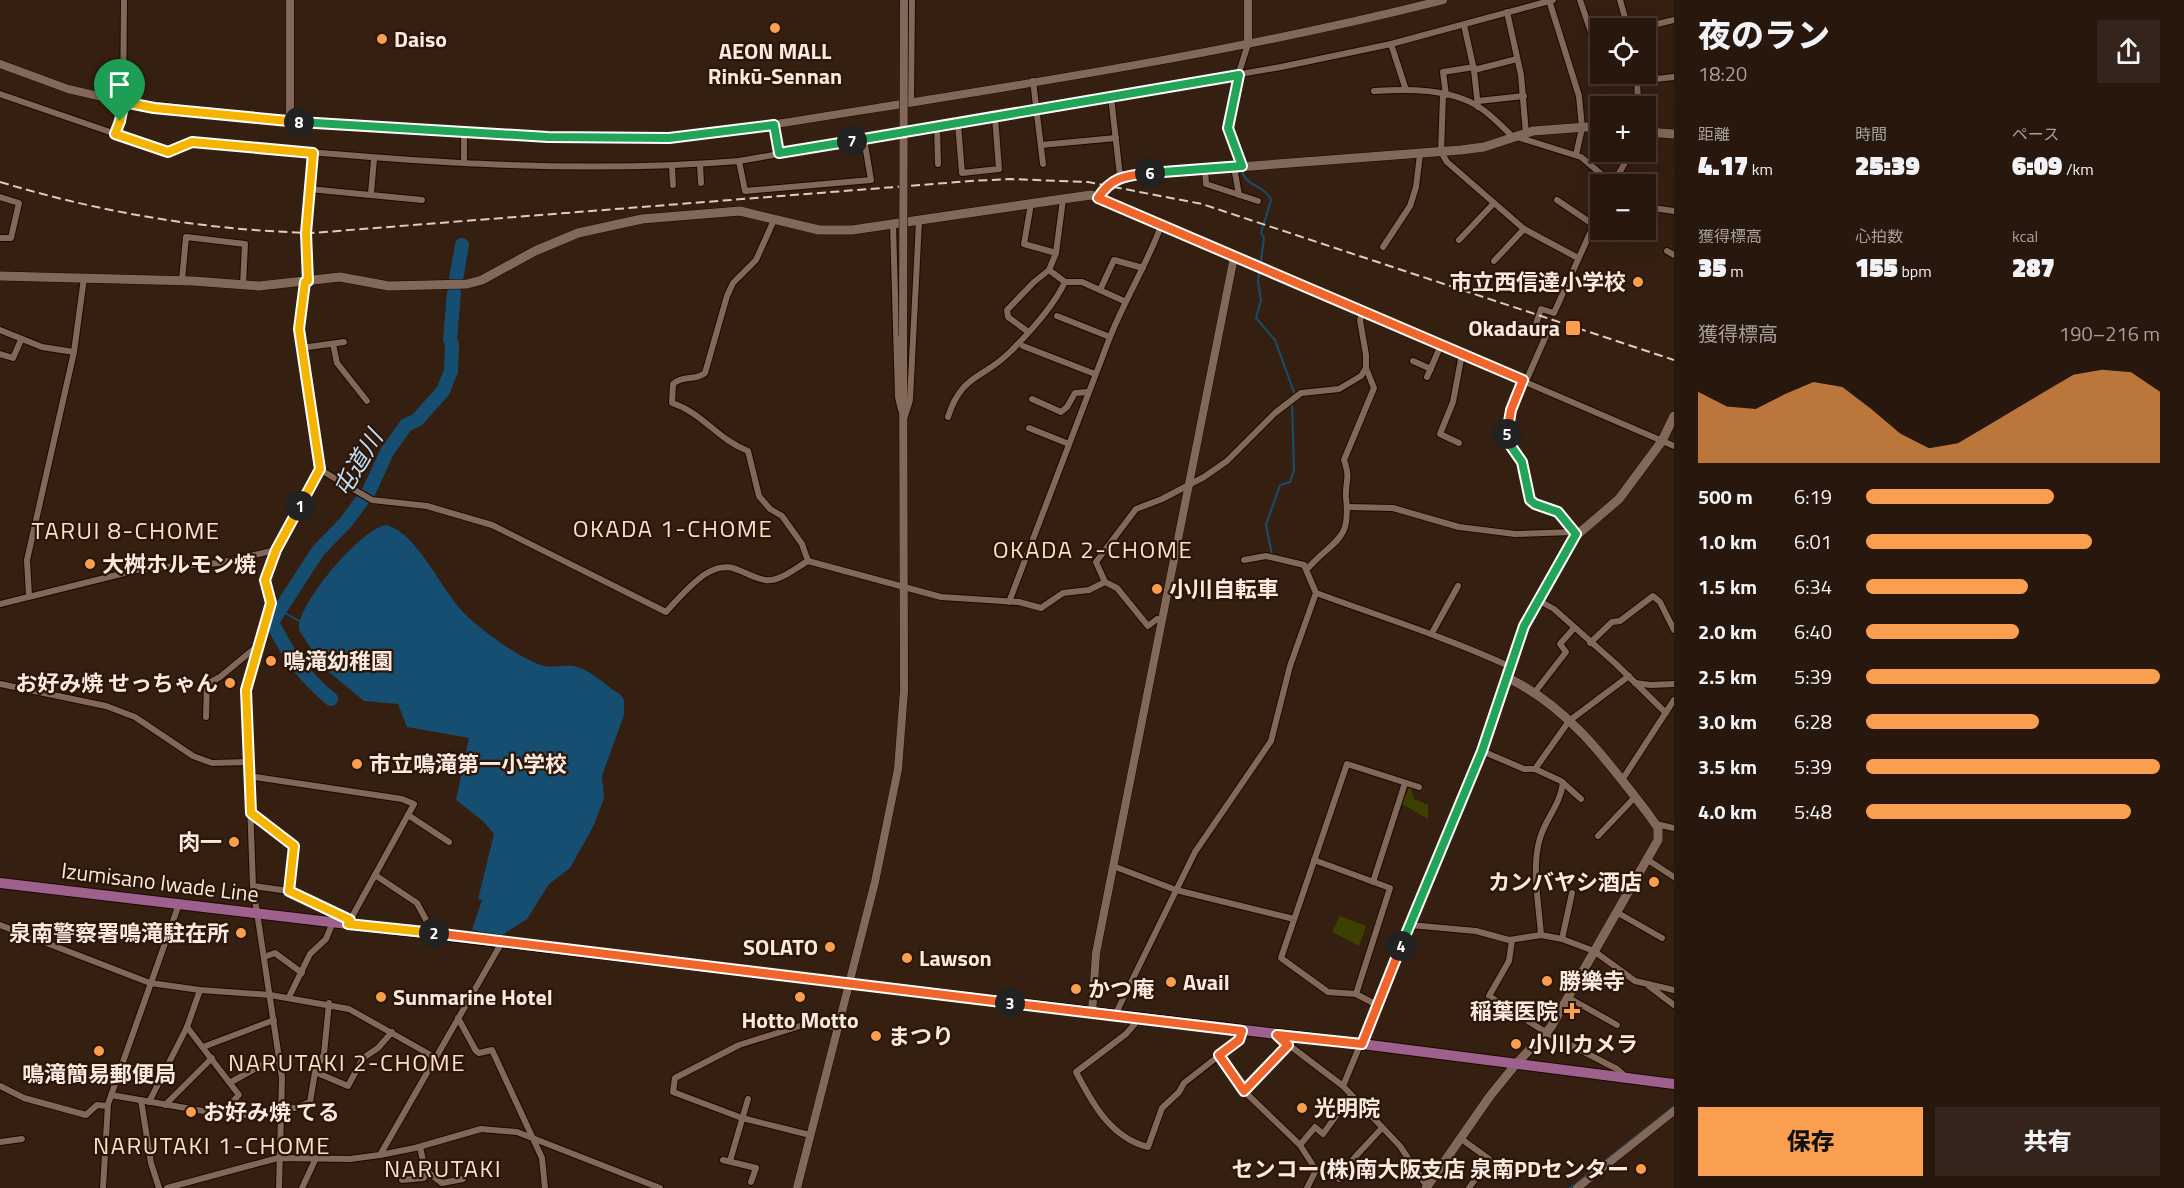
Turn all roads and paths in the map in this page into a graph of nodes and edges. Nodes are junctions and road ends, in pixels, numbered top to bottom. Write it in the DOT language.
graph roads {
  1 [pos="124,0"];
  2 [pos="290,0"];
  3 [pos="904,0"];
  4 [pos="912,0"];
  5 [pos="1248,0"];
  6 [pos="1443,0"];
  7 [pos="1551,0"];
  8 [pos="1580,0"];
  9 [pos="1620,0"];
  10 [pos="1506,12"];
  11 [pos="1625,18"];
  12 [pos="1674,20"];
  13 [pos="1464,25"];
  14 [pos="1656,25"];
  15 [pos="1590,29"];
  16 [pos="1248,44"];
  17 [pos="1391,44"];
  18 [pos="1517,59"];
  19 [pos="0,64"];
  20 [pos="1474,69"];
  21 [pos="1239,75"];
  22 [pos="1674,77"];
  23 [pos="1656,79"];
  24 [pos="1033,81"];
  25 [pos="1406,90"];
  26 [pos="1374,91"];
  27 [pos="0,94"];
  28 [pos="1445,95"];
  29 [pos="1524,96"];
  30 [pos="1111,97"];
  31 [pos="124,102"];
  32 [pos="911,102"];
  33 [pos="1478,104"];
  34 [pos="1036,110"];
  35 [pos="995,117"];
  36 [pos="290,122"];
  37 [pos="958,124"];
  38 [pos="774,125"];
  39 [pos="937,126"];
  40 [pos="1590,127"];
  41 [pos="1582,128"];
  42 [pos="464,133"];
  43 [pos="1656,133"];
  44 [pos="115,134"];
  45 [pos="1674,134"];
  46 [pos="1519,136"];
  47 [pos="1116,138"];
  48 [pos="864,139"];
  49 [pos="1041,145"];
  50 [pos="1441,152"];
  51 [pos="313,153"];
  52 [pos="779,153"];
  53 [pos="1420,154"];
  54 [pos="1576,155"];
  55 [pos="374,159"];
  56 [pos="740,161"];
  57 [pos="1625,162"];
  58 [pos="464,163"];
  59 [pos="700,164"];
  60 [pos="938,164"];
  61 [pos="1043,164"];
  62 [pos="1238,166"];
  63 [pos="672,167"];
  64 [pos="1205,168"];
  65 [pos="1120,176"];
  66 [pos="700,183"];
  67 [pos="674,185"];
  68 [pos="309,189"];
  69 [pos="371,193"];
  70 [pos="1239,195"];
  71 [pos="0,197"];
  72 [pos="1098,198"];
  73 [pos="1063,199"];
  74 [pos="422,200"];
  75 [pos="1557,200"];
  76 [pos="1258,201"];
  77 [pos="1494,202"];
  78 [pos="1031,204"];
  79 [pos="1656,208"];
  80 [pos="1674,211"];
  81 [pos="774,220"];
  82 [pos="919,221"];
  83 [pos="1590,222"];
  84 [pos="892,225"];
  85 [pos="1161,226"];
  86 [pos="1524,229"];
  87 [pos="1590,233"];
  88 [pos="0,238"];
  89 [pos="1459,240"];
  90 [pos="1383,247"];
  91 [pos="1667,251"];
  92 [pos="1056,253"];
  93 [pos="1674,255"];
  94 [pos="1234,257"];
  95 [pos="1578,258"];
  96 [pos="1494,261"];
  97 [pos="1143,268"];
  98 [pos="1049,270"];
  99 [pos="0,276"];
  100 [pos="84,278"];
  101 [pos="182,280"];
  102 [pos="306,281"];
  103 [pos="1065,282"];
  104 [pos="243,285"];
  105 [pos="1100,290"];
  106 [pos="1124,301"];
  107 [pos="1362,311"];
  108 [pos="1056,316"];
  109 [pos="0,330"];
  110 [pos="1027,331"];
  111 [pos="1110,337"];
  112 [pos="21,340"];
  113 [pos="344,342"];
  114 [pos="333,344"];
  115 [pos="1441,345"];
  116 [pos="1023,346"];
  117 [pos="301,348"];
  118 [pos="74,352"];
  119 [pos="0,354"];
  120 [pos="1462,354"];
  121 [pos="1413,361"];
  122 [pos="1366,368"];
  123 [pos="1431,369"];
  124 [pos="1095,374"];
  125 [pos="1427,377"];
  126 [pos="1524,381"];
  127 [pos="1088,392"];
  128 [pos="1032,399"];
  129 [pos="367,401"];
  130 [pos="1674,416"];
  131 [pos="948,417"];
  132 [pos="904,419"];
  133 [pos="1029,428"];
  134 [pos="1662,441"];
  135 [pos="1459,443"];
  136 [pos="1069,444"];
  137 [pos="1674,446"];
  138 [pos="320,469"];
  139 [pos="1188,484"];
  140 [pos="1348,507"];
  141 [pos="1575,533"];
  142 [pos="276,550"];
  143 [pos="1244,560"];
  144 [pos="808,561"];
  145 [pos="1308,568"];
  146 [pos="1105,582"];
  147 [pos="1458,586"];
  148 [pos="904,588"];
  149 [pos="1316,593"];
  150 [pos="29,596"];
  151 [pos="1538,600"];
  152 [pos="1009,602"];
  153 [pos="0,604"];
  154 [pos="1161,620"];
  155 [pos="1574,628"];
  156 [pos="1674,630"];
  157 [pos="1432,633"];
  158 [pos="261,643"];
  159 [pos="1590,643"];
  160 [pos="1511,667"];
  161 [pos="1629,676"];
  162 [pos="1508,678"];
  163 [pos="1635,683"];
  164 [pos="0,684"];
  165 [pos="1674,684"];
  166 [pos="1535,692"];
  167 [pos="1674,700"];
  168 [pos="1666,713"];
  169 [pos="206,717"];
  170 [pos="1569,721"];
  171 [pos="1482,751"];
  172 [pos="248,762"];
  173 [pos="1535,769"];
  174 [pos="248,776"];
  175 [pos="1622,780"];
  176 [pos="1406,783"];
  177 [pos="1563,783"];
  178 [pos="1419,787"];
  179 [pos="1635,796"];
  180 [pos="1581,799"];
  181 [pos="251,813"];
  182 [pos="408,815"];
  183 [pos="1655,824"];
  184 [pos="1674,828"];
  185 [pos="1598,836"];
  186 [pos="449,842"];
  187 [pos="1648,860"];
  188 [pos="1314,861"];
  189 [pos="1113,866"];
  190 [pos="375,875"];
  191 [pos="1674,877"];
  192 [pos="1373,882"];
  193 [pos="0,883"];
  194 [pos="253,886"];
  195 [pos="1176,890"];
  196 [pos="289,891"];
  197 [pos="1572,893"];
  198 [pos="179,904"];
  199 [pos="256,913"];
  200 [pos="1618,913"];
  201 [pos="1294,919"];
  202 [pos="333,922"];
  203 [pos="349,922"];
  204 [pos="1410,925"];
  205 [pos="1,927"];
  206 [pos="433,933"];
  207 [pos="1541,935"];
  208 [pos="1662,938"];
  209 [pos="1562,939"];
  210 [pos="1512,940"];
  211 [pos="502,942"];
  212 [pos="1594,951"];
  213 [pos="264,957"];
  214 [pos="302,973"];
  215 [pos="150,983"];
  216 [pos="849,984"];
  217 [pos="1646,984"];
  218 [pos="200,990"];
  219 [pos="1674,990"];
  220 [pos="1356,994"];
  221 [pos="270,995"];
  222 [pos="289,997"];
  223 [pos="1569,998"];
  224 [pos="329,1003"];
  225 [pos="1377,1005"];
  226 [pos="1674,1005"];
  227 [pos="1092,1013"];
  228 [pos="1115,1016"];
  229 [pos="458,1017"];
  230 [pos="1138,1019"];
  231 [pos="274,1020"];
  232 [pos="1617,1025"];
  233 [pos="187,1027"];
  234 [pos="838,1028"];
  235 [pos="1242,1031"];
  236 [pos="393,1032"];
  237 [pos="1547,1033"];
  238 [pos="1277,1035"];
  239 [pos="1362,1044"];
  240 [pos="1288,1045"];
  241 [pos="203,1047"];
  242 [pos="1219,1055"];
  243 [pos="212,1058"];
  244 [pos="436,1058"];
  245 [pos="279,1060"];
  246 [pos="1516,1064"];
  247 [pos="315,1072"];
  248 [pos="1628,1078"];
  249 [pos="231,1082"];
  250 [pos="1674,1084"];
  251 [pos="0,1086"];
  252 [pos="1343,1086"];
  253 [pos="1244,1091"];
  254 [pos="111,1095"];
  255 [pos="1351,1095"];
  256 [pos="748,1099"];
  257 [pos="141,1100"];
  258 [pos="149,1102"];
  259 [pos="165,1105"];
  260 [pos="107,1106"];
  261 [pos="281,1108"];
  262 [pos="1674,1111"];
  263 [pos="220,1114"];
  264 [pos="742,1118"];
  265 [pos="1381,1129"];
  266 [pos="810,1135"];
  267 [pos="533,1138"];
  268 [pos="1460,1138"];
  269 [pos="22,1139"];
  270 [pos="0,1142"];
  271 [pos="1300,1144"];
  272 [pos="420,1147"];
  273 [pos="380,1155"];
  274 [pos="278,1158"];
  275 [pos="316,1158"];
  276 [pos="425,1170"];
  277 [pos="463,1179"];
  278 [pos="1339,1179"];
  279 [pos="402,1180"];
  280 [pos="751,1182"];
  281 [pos="1426,1187"];
  282 [pos="103,1188"];
  283 [pos="159,1188"];
  284 [pos="169,1188"];
  285 [pos="279,1188"];
  286 [pos="302,1188"];
  287 [pos="544,1188"];
  288 [pos="660,1188"];
  289 [pos="797,1188"];
  290 [pos="1307,1188"];
  291 [pos="1469,1188"];
  292 [pos="1577,1188"];
  1 -- 31 [label="street"];
  2 -- 36 [label="street"];
  3 -- 132 [label="street, bridge"];
  4 -- 32 [label="street"];
  5 -- 16 [label="street"];
  6 -- 16 [label="street"];
  7 -- 10 [label="street"];
  7 -- 41 [label="street"];
  8 -- 15 [label="street"];
  9 -- 11 [label="street"];
  10 -- 13 [label="street"];
  10 -- 18 [label="street"];
  12 -- 14 [label="street"];
  13 -- 17 [label="street"];
  13 -- 20 [label="street"];
  16 -- 21 [label="street"];
  16 -- 24 [label="street"];
  17 -- 21 [label="street"];
  17 -- 25 [label="street"];
  18 -- 20 [label="street"];
  18 -- 29 [label="street"];
  19 -- 31 [label="street"];
  20 -- 28 [label="street"];
  20 -- 33 [label="street"];
  21 -- 30 [label="street"];
  21 -- 62 [label="street"];
  22 -- 23 [label="street"];
  24 -- 32 [label="street"];
  24 -- 34 [label="street"];
  25 -- 26 [label="street"];
  25 -- 28 [label="street"];
  27 -- 44 [label="street"];
  28 -- 33 [label="street"];
  28 -- 50 [label="street"];
  29 -- 33 [label="street"];
  29 -- 46 [label="street"];
  30 -- 34 [label="street"];
  30 -- 47 [label="street"];
  31 -- 36 [label="street"];
  31 -- 44 [label="street"];
  32 -- 38 [label="street"];
  33 -- 46 [label="street"];
  34 -- 35 [label="street"];
  34 -- 49 [label="street"];
  35 -- 37 [label="street"];
  35 -- 37 [label="street"];
  36 -- 42 [label="street"];
  37 -- 39 [label="street"];
  38 -- 42 [label="street"];
  38 -- 52 [label="street"];
  39 -- 48 [label="street"];
  39 -- 60 [label="street"];
  40 -- 41 [label="main road"];
  41 -- 46 [label="main road"];
  41 -- 54 [label="street"];
  42 -- 58 [label="street"];
  43 -- 45 [label="main road"];
  44 -- 51 [label="street"];
  46 -- 50 [label="main road"];
  46 -- 54 [label="street"];
  47 -- 49 [label="street"];
  47 -- 65 [label="street"];
  48 -- 52 [label="street"];
  48 -- 56 [label="street"];
  49 -- 61 [label="street"];
  50 -- 53 [label="main road"];
  50 -- 77 [label="street"];
  51 -- 55 [label="street"];
  51 -- 68 [label="street"];
  52 -- 56 [label="street"];
  53 -- 62 [label="main road"];
  53 -- 90 [label="street"];
  54 -- 57 [label="street"];
  55 -- 58 [label="street"];
  55 -- 69 [label="street"];
  56 -- 59 [label="street"];
  58 -- 63 [label="street"];
  59 -- 63 [label="street"];
  59 -- 66 [label="street"];
  62 -- 64 [label="main road"];
  62 -- 70 [label="street"];
  63 -- 67 [label="street"];
  64 -- 65 [label="main road"];
  64 -- 70 [label="street"];
  65 -- 72 [label="main road"];
  68 -- 69 [label="street"];
  68 -- 102 [label="street"];
  69 -- 74 [label="street"];
  70 -- 76 [label="street"];
  71 -- 88 [label="street"];
  72 -- 73 [label="main road"];
  72 -- 85 [label="street"];
  73 -- 78 [label="main road"];
  73 -- 92 [label="street"];
  75 -- 83 [label="street"];
  77 -- 86 [label="street"];
  77 -- 89 [label="street"];
  78 -- 82 [label="main road"];
  78 -- 92 [label="street"];
  79 -- 80 [label="street"];
  81 -- 84 [label="main road"];
  81 -- 102 [label="main road"];
  81 -- 144 [label="street"];
  82 -- 84 [label="main road"];
  82 -- 132 [label="street"];
  84 -- 132 [label="street"];
  85 -- 94 [label="street"];
  85 -- 97 [label="street"];
  86 -- 95 [label="street"];
  86 -- 96 [label="street"];
  87 -- 95 [label="street"];
  91 -- 93 [label="street"];
  92 -- 98 [label="street"];
  94 -- 107 [label="street"];
  94 -- 139 [label="street"];
  95 -- 126 [label="street"];
  97 -- 105 [label="street"];
  97 -- 106 [label="street"];
  98 -- 103 [label="street"];
  98 -- 110 [label="street"];
  99 -- 100 [label="main road"];
  100 -- 101 [label="main road"];
  100 -- 118 [label="street"];
  101 -- 104 [label="main road"];
  101 -- 104 [label="street"];
  102 -- 104 [label="main road"];
  102 -- 117 [label="street"];
  103 -- 105 [label="street"];
  103 -- 110 [label="street"];
  105 -- 106 [label="street"];
  106 -- 111 [label="street"];
  107 -- 115 [label="street"];
  107 -- 122 [label="street"];
  108 -- 111 [label="street"];
  109 -- 112 [label="street"];
  110 -- 131 [label="street"];
  111 -- 124 [label="street"];
  112 -- 118 [label="street"];
  112 -- 119 [label="street"];
  113 -- 114 [label="street"];
  114 -- 117 [label="street"];
  114 -- 129 [label="street"];
  115 -- 120 [label="street"];
  115 -- 123 [label="street"];
  116 -- 124 [label="street"];
  117 -- 138 [label="street"];
  118 -- 150 [label="street"];
  120 -- 126 [label="street"];
  120 -- 135 [label="street"];
  121 -- 123 [label="street"];
  122 -- 139 [label="street"];
  122 -- 140 [label="street"];
  123 -- 125 [label="street"];
  124 -- 127 [label="street"];
  126 -- 134 [label="street"];
  126 -- 141 [label="street"];
  127 -- 128 [label="street"];
  127 -- 136 [label="street"];
  130 -- 134 [label="main road"];
  132 -- 148 [label="street"];
  133 -- 136 [label="street"];
  134 -- 137 [label="street"];
  134 -- 141 [label="main road"];
  136 -- 152 [label="street"];
  138 -- 142 [label="street"];
  138 -- 144 [label="street"];
  139 -- 146 [label="street"];
  139 -- 154 [label="street"];
  140 -- 141 [label="street"];
  140 -- 145 [label="street"];
  141 -- 151 [label="main road"];
  142 -- 150 [label="street"];
  142 -- 158 [label="street"];
  143 -- 145 [label="street"];
  144 -- 148 [label="street"];
  145 -- 149 [label="street"];
  146 -- 152 [label="street"];
  146 -- 154 [label="street"];
  147 -- 157 [label="street"];
  148 -- 152 [label="street"];
  148 -- 216 [label="street"];
  149 -- 157 [label="street"];
  149 -- 195 [label="street"];
  150 -- 153 [label="street"];
  151 -- 155 [label="street"];
  151 -- 160 [label="main road"];
  154 -- 189 [label="street"];
  155 -- 159 [label="street"];
  155 -- 166 [label="street"];
  156 -- 159 [label="street"];
  157 -- 160 [label="street"];
  158 -- 169 [label="street"];
  158 -- 172 [label="street"];
  159 -- 161 [label="street"];
  160 -- 162 [label="main road"];
  161 -- 163 [label="street"];
  161 -- 170 [label="street"];
  162 -- 166 [label="main road"];
  162 -- 171 [label="street"];
  163 -- 165 [label="street"];
  163 -- 168 [label="street"];
  164 -- 172 [label="street"];
  166 -- 170 [label="main road"];
  167 -- 168 [label="street"];
  168 -- 175 [label="street"];
  170 -- 173 [label="street"];
  170 -- 175 [label="main road"];
  171 -- 173 [label="street"];
  171 -- 204 [label="street"];
  172 -- 174 [label="street"];
  173 -- 177 [label="street"];
  174 -- 181 [label="street"];
  174 -- 182 [label="street"];
  175 -- 179 [label="main road"];
  176 -- 178 [label="street"];
  176 -- 188 [label="street"];
  176 -- 192 [label="street"];
  177 -- 180 [label="street"];
  177 -- 207 [label="street"];
  179 -- 183 [label="main road"];
  179 -- 185 [label="street"];
  181 -- 194 [label="street"];
  181 -- 196 [label="street"];
  182 -- 186 [label="street"];
  182 -- 190 [label="street"];
  183 -- 184 [label="street"];
  183 -- 187 [label="main road"];
  187 -- 191 [label="street"];
  187 -- 200 [label="main road"];
  188 -- 192 [label="street"];
  188 -- 201 [label="street"];
  189 -- 195 [label="street"];
  189 -- 227 [label="street"];
  190 -- 203 [label="street"];
  190 -- 206 [label="street"];
  192 -- 220 [label="street"];
  193 -- 198 [label="main road, Izumisano Iwade Line"];
  194 -- 196 [label="street"];
  194 -- 199 [label="street"];
  195 -- 201 [label="street"];
  195 -- 228 [label="street"];
  196 -- 203 [label="street"];
  197 -- 209 [label="street"];
  198 -- 199 [label="main road, Izumisano Iwade Line"];
  198 -- 215 [label="street"];
  199 -- 202 [label="main road, Izumisano Iwade Line"];
  199 -- 213 [label="street"];
  200 -- 208 [label="street"];
  200 -- 212 [label="main road"];
  201 -- 220 [label="street"];
  202 -- 203 [label="main road, Izumisano Iwade Line"];
  202 -- 214 [label="street"];
  203 -- 206 [label="main road, Izumisano Iwade Line"];
  204 -- 210 [label="street"];
  204 -- 225 [label="street"];
  205 -- 215 [label="street"];
  206 -- 211 [label="main road, Izumisano Iwade Line"];
  207 -- 209 [label="street"];
  207 -- 210 [label="street"];
  209 -- 212 [label="street"];
  210 -- 237 [label="street"];
  211 -- 216 [label="main road, Izumisano Iwade Line"];
  211 -- 229 [label="street"];
  212 -- 217 [label="street"];
  212 -- 223 [label="main road"];
  213 -- 214 [label="street"];
  213 -- 221 [label="street"];
  214 -- 222 [label="street"];
  215 -- 218 [label="street"];
  215 -- 254 [label="street"];
  216 -- 227 [label="main road, Izumisano Iwade Line"];
  216 -- 234 [label="street"];
  217 -- 219 [label="street"];
  217 -- 226 [label="street"];
  218 -- 221 [label="street"];
  218 -- 233 [label="street"];
  220 -- 225 [label="street"];
  221 -- 222 [label="street"];
  221 -- 231 [label="street"];
  222 -- 224 [label="street"];
  223 -- 232 [label="street"];
  223 -- 237 [label="main road"];
  224 -- 236 [label="street"];
  224 -- 247 [label="street"];
  225 -- 239 [label="street"];
  227 -- 228 [label="main road, Izumisano Iwade Line"];
  228 -- 230 [label="main road, Izumisano Iwade Line"];
  229 -- 244 [label="street"];
  229 -- 267 [label="street"];
  230 -- 235 [label="main road, Izumisano Iwade Line"];
  230 -- 242 [label="street"];
  231 -- 241 [label="street"];
  231 -- 245 [label="street"];
  233 -- 241 [label="street"];
  233 -- 258 [label="street"];
  234 -- 264 [label="street"];
  234 -- 266 [label="street"];
  235 -- 238 [label="main road, Izumisano Iwade Line"];
  235 -- 242 [label="street"];
  236 -- 244 [label="street"];
  236 -- 247 [label="street"];
  237 -- 246 [label="main road"];
  237 -- 248 [label="street"];
  238 -- 239 [label="main road, Izumisano Iwade Line"];
  238 -- 240 [label="street"];
  239 -- 246 [label="main road, Izumisano Iwade Line"];
  239 -- 252 [label="street"];
  240 -- 252 [label="street"];
  240 -- 253 [label="street"];
  241 -- 243 [label="street"];
  242 -- 253 [label="street"];
  243 -- 249 [label="street"];
  243 -- 259 [label="street"];
  244 -- 273 [label="street"];
  245 -- 249 [label="street"];
  245 -- 261 [label="street"];
  246 -- 248 [label="main road, Izumisano Iwade Line"];
  246 -- 268 [label="main road"];
  247 -- 261 [label="street"];
  248 -- 250 [label="main road, Izumisano Iwade Line"];
  249 -- 263 [label="street"];
  251 -- 260 [label="street"];
  252 -- 255 [label="street"];
  253 -- 271 [label="street"];
  254 -- 257 [label="street"];
  254 -- 260 [label="street"];
  255 -- 265 [label="street"];
  255 -- 271 [label="street"];
  256 -- 264 [label="street"];
  257 -- 258 [label="street"];
  257 -- 283 [label="street"];
  258 -- 259 [label="street"];
  259 -- 263 [label="street"];
  260 -- 282 [label="street"];
  261 -- 263 [label="street"];
  261 -- 274 [label="street"];
  262 -- 292 [label="street"];
  264 -- 266 [label="street"];
  264 -- 280 [label="street"];
  265 -- 278 [label="street"];
  265 -- 281 [label="street"];
  266 -- 289 [label="street"];
  267 -- 272 [label="street"];
  267 -- 287 [label="street"];
  267 -- 288 [label="street"];
  268 -- 281 [label="main road"];
  268 -- 291 [label="street"];
  269 -- 270 [label="street"];
  271 -- 290 [label="street"];
  272 -- 273 [label="street"];
  272 -- 276 [label="street"];
  273 -- 275 [label="street"];
  274 -- 275 [label="street"];
  274 -- 284 [label="street"];
  274 -- 285 [label="street"];
  275 -- 286 [label="street"];
  276 -- 277 [label="street"];
  276 -- 279 [label="street"];
}
